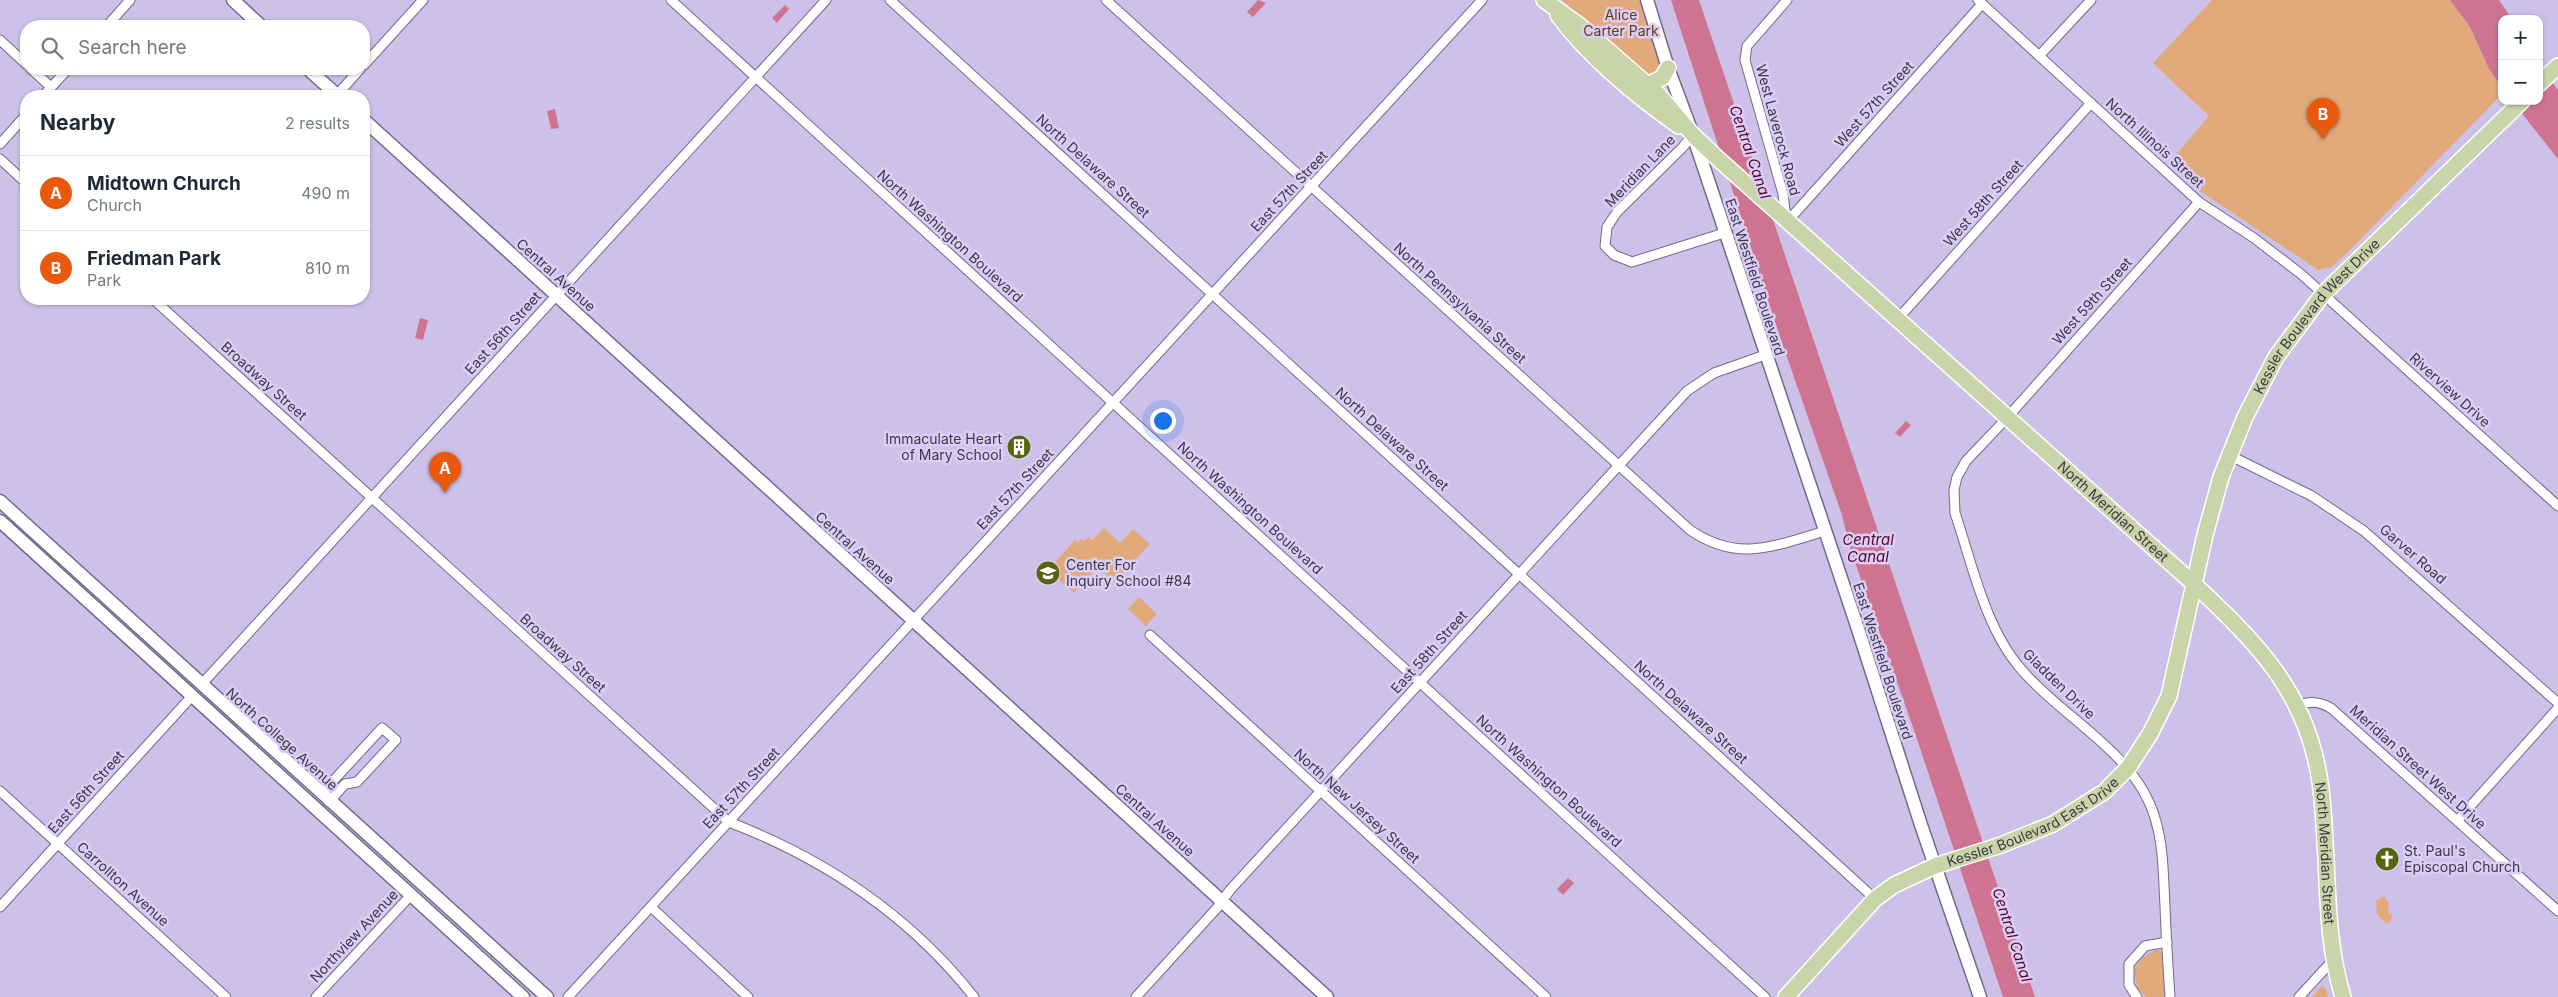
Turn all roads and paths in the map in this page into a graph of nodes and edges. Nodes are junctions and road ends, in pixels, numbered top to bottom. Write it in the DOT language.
graph roads {
  1 [pos="130,0"];
  2 [pos="233,0"];
  3 [pos="423,0"];
  4 [pos="671,0"];
  5 [pos="826,0"];
  6 [pos="890,0"];
  7 [pos="1106,0"];
  8 [pos="1482,0"];
  9 [pos="1647,0"];
  10 [pos="1787,0"];
  11 [pos="2091,0"];
  12 [pos="1547,2"];
  13 [pos="1980,2"];
  14 [pos="112,20"];
  15 [pos="255,20"];
  16 [pos="0,40"];
  17 [pos="2040,56"];
  18 [pos="20,58"];
  19 [pos="370,58"];
  20 [pos="2558,66"];
  21 [pos="1668,68"];
  22 [pos="38,75"];
  23 [pos="63,75"];
  24 [pos="314,75"];
  25 [pos="355,75"];
  26 [pos="756,77"];
  27 [pos="2543,80"];
  28 [pos="1647,85"];
  29 [pos="52,87"];
  30 [pos="49,90"];
  31 [pos="331,90"];
  32 [pos="342,90"];
  33 [pos="2091,103"];
  34 [pos="2518,105"];
  35 [pos="20,122"];
  36 [pos="370,126"];
  37 [pos="1692,135"];
  38 [pos="0,144"];
  39 [pos="0,159"];
  40 [pos="20,177"];
  41 [pos="1312,187"];
  42 [pos="2198,202"];
  43 [pos="1787,222"];
  44 [pos="1724,233"];
  45 [pos="1212,294"];
  46 [pos="2323,294"];
  47 [pos="556,296"];
  48 [pos="160,305"];
  49 [pos="1896,321"];
  50 [pos="1765,355"];
  51 [pos="1113,403"];
  52 [pos="2006,419"];
  53 [pos="2229,455"];
  54 [pos="1618,466"];
  55 [pos="373,499"];
  56 [pos="0,501"];
  57 [pos="2558,506"];
  58 [pos="1,523"];
  59 [pos="1824,531"];
  60 [pos="1519,574"];
  61 [pos="2194,584"];
  62 [pos="913,621"];
  63 [pos="1150,635"];
  64 [pos="1420,682"];
  65 [pos="197,690"];
  66 [pos="2558,703"];
  67 [pos="2297,706"];
  68 [pos="2558,708"];
  69 [pos="2128,768"];
  70 [pos="0,791"];
  71 [pos="1320,792"];
  72 [pos="325,798"];
  73 [pos="2458,820"];
  74 [pos="729,822"];
  75 [pos="58,843"];
  76 [pos="1935,866"];
  77 [pos="412,894"];
  78 [pos="1222,900"];
  79 [pos="1875,900"];
  80 [pos="0,907"];
  81 [pos="651,907"];
  82 [pos="2558,910"];
  83 [pos="2167,942"];
  84 [pos="2334,959"];
  85 [pos="226,997"];
  86 [pos="316,997"];
  87 [pos="523,997"];
  88 [pos="546,997"];
  89 [pos="568,997"];
  90 [pos="748,997"];
  91 [pos="974,997"];
  92 [pos="1136,997"];
  93 [pos="1327,997"];
  94 [pos="1546,997"];
  95 [pos="1765,997"];
  96 [pos="1786,997"];
  97 [pos="1980,997"];
  98 [pos="2137,997"];
  99 [pos="2170,997"];
  100 [pos="2299,997"];
  101 [pos="2343,997"];
  1 -- 14 [label="street"];
  2 -- 15 [label="main road"];
  3 -- 19 [label="street"];
  4 -- 26 [label="street, North Washington Boulevard"];
  5 -- 26 [label="street, East 56th Street"];
  6 -- 45 [label="street, North Delaware Street"];
  7 -- 41 [label="street, North Pennsylvania Street"];
  8 -- 41 [label="street, East 57th Street"];
  9 -- 21 [label="main road, East Westfield Boulevard"];
  10 -- 43 [label="street, West Laverock Road"];
  11 -- 17 [label="street"];
  12 -- 28 [label="main road, North Meridian Street"];
  12 -- 37 [label="main road, North Meridian Street"];
  13 -- 17 [label="street, North Illinois Street"];
  13 -- 43 [label="street, West 57th Street"];
  16 -- 18 [label="street"];
  17 -- 33 [label="street, North Illinois Street"];
  20 -- 27 [label="main road"];
  21 -- 28 [label="main road"];
  21 -- 37 [label="main road, East Westfield Boulevard"];
  22 -- 29 [label="street"];
  23 -- 29 [label="street"];
  24 -- 31 [label="main road"];
  25 -- 32 [label="street"];
  26 -- 47 [label="street, East 56th Street"];
  26 -- 51 [label="street, North Washington Boulevard"];
  28 -- 37 [label="main road, North Meridian Street"];
  29 -- 30 [label="street"];
  33 -- 42 [label="street, North Illinois Street"];
  33 -- 49 [label="street, West 58th Street"];
  34 -- 46 [label="main road, Kessler Boulevard West Drive"];
  35 -- 38 [label="street"];
  36 -- 47 [label="main road, Central Avenue"];
  37 -- 43 [label="main road, North Meridian Street"];
  37 -- 44 [label="main road, East Westfield Boulevard"];
  37 -- 44 [label="street, Meridian Lane"];
  39 -- 40 [label="street"];
  41 -- 45 [label="street, East 57th Street"];
  41 -- 54 [label="street, North Pennsylvania Street"];
  42 -- 46 [label="street, North Illinois Street"];
  42 -- 52 [label="street, West 59th Street"];
  43 -- 49 [label="main road, North Meridian Street"];
  44 -- 50 [label="main road, East Westfield Boulevard"];
  45 -- 51 [label="street, East 57th Street"];
  45 -- 60 [label="street, North Delaware Street"];
  46 -- 53 [label="main road, Kessler Boulevard West Drive"];
  46 -- 57 [label="street, Riverview Drive"];
  47 -- 55 [label="street, East 56th Street"];
  47 -- 62 [label="main road, Central Avenue"];
  48 -- 55 [label="street, Broadway Street"];
  49 -- 52 [label="main road, North Meridian Street"];
  50 -- 54 [label="street, East 58th Street"];
  50 -- 59 [label="main road, East Westfield Boulevard"];
  51 -- 62 [label="street, East 57th Street"];
  51 -- 64 [label="street, North Washington Boulevard"];
  52 -- 61 [label="main road, North Meridian Street"];
  52 -- 69 [label="street, Gladden Drive"];
  53 -- 61 [label="main road, Kessler Boulevard West Drive"];
  53 -- 66 [label="street, Garver Road"];
  54 -- 59 [label="street, North Pennsylvania Street"];
  54 -- 60 [label="street, East 58th Street"];
  55 -- 65 [label="street, East 56th Street"];
  55 -- 74 [label="street, Broadway Street"];
  56 -- 65 [label="main road, North College Avenue"];
  58 -- 65 [label="main road, North College Avenue"];
  59 -- 76 [label="main road, East Westfield Boulevard"];
  60 -- 64 [label="street, East 58th Street"];
  60 -- 79 [label="street, North Delaware Street"];
  61 -- 67 [label="main road, North Meridian Street"];
  61 -- 69 [label="main road, Kessler Boulevard East Drive"];
  62 -- 74 [label="street, East 57th Street"];
  62 -- 78 [label="main road, Central Avenue"];
  63 -- 71 [label="street, North New Jersey Street"];
  64 -- 71 [label="street, East 58th Street"];
  64 -- 95 [label="street, North Washington Boulevard"];
  65 -- 72 [label="main road, North College Avenue"];
  65 -- 75 [label="street, East 56th Street"];
  65 -- 77 [label="main road, North College Avenue"];
  67 -- 73 [label="street, Meridian Street West Drive"];
  67 -- 84 [label="main road, North Meridian Street"];
  68 -- 73 [label="street"];
  69 -- 76 [label="main road, Kessler Boulevard East Drive"];
  69 -- 83 [label="street, Gladden Drive"];
  70 -- 75 [label="street, Carrollton Avenue"];
  71 -- 78 [label="street, East 58th Street"];
  71 -- 94 [label="street, North New Jersey Street"];
  72 -- 72 [label="street"];
  72 -- 88 [label="main road, North College Avenue"];
  73 -- 82 [label="street, Meridian Street West Drive"];
  74 -- 81 [label="street, East 57th Street"];
  74 -- 91 [label="street, Broadway Street"];
  75 -- 80 [label="street, East 56th Street"];
  75 -- 85 [label="street, Carrollton Avenue"];
  76 -- 79 [label="main road, Kessler Boulevard East Drive"];
  76 -- 97 [label="main road, East Westfield Boulevard"];
  77 -- 86 [label="street, Northview Avenue"];
  77 -- 87 [label="main road, North College Avenue"];
  78 -- 92 [label="street, East 58th Street"];
  78 -- 93 [label="main road, Central Avenue"];
  79 -- 96 [label="main road, Kessler Boulevard East Drive"];
  81 -- 89 [label="street, East 57th Street"];
  81 -- 90 [label="street"];
  83 -- 98 [label="street"];
  83 -- 99 [label="street, Gladden Drive"];
  84 -- 100 [label="street"];
  84 -- 101 [label="main road, North Meridian Street"];
}
